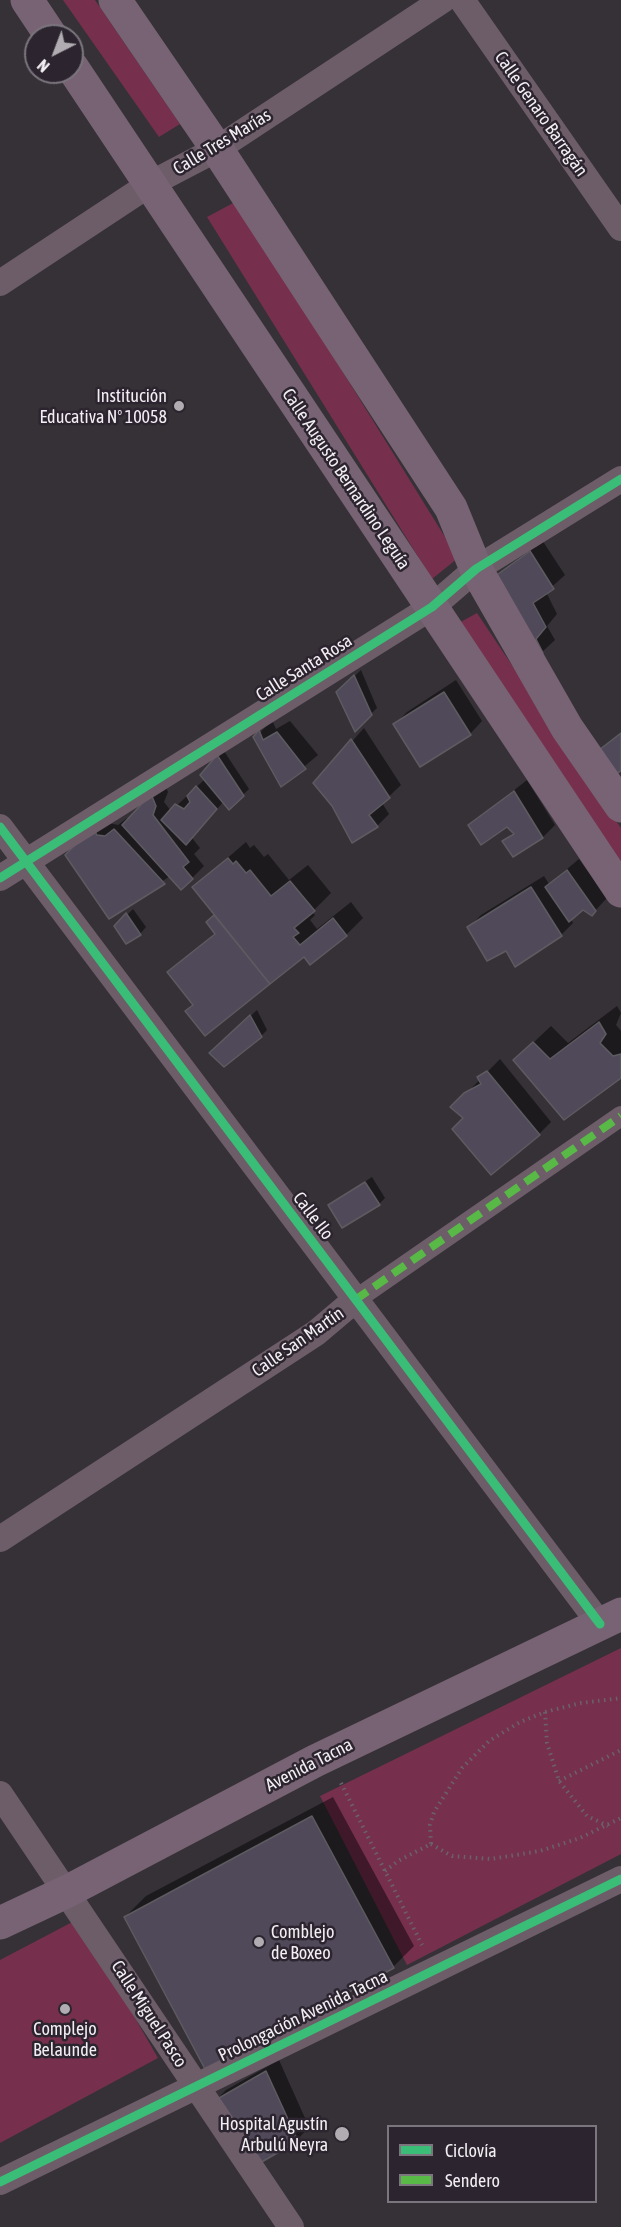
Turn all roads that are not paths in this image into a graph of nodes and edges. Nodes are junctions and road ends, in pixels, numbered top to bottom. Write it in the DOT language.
graph roads {
  1 [pos="27,0"];
  2 [pos="115,0"];
  3 [pos="443,0"];
  4 [pos="462,0"];
  5 [pos="43,24"];
  6 [pos="83,84"];
  7 [pos="217,149"];
  8 [pos="150,184"];
  9 [pos="621,228"];
  10 [pos="0,282"];
  11 [pos="621,479"];
  12 [pos="476,569"];
  13 [pos="432,607"];
  14 [pos="621,806"];
  15 [pos="0,827"];
  16 [pos="26,862"];
  17 [pos="0,878"];
  18 [pos="621,891"];
  19 [pos="621,1116"];
  20 [pos="356,1300"];
  21 [pos="0,1539"];
  22 [pos="610,1619"];
  23 [pos="0,1794"];
  24 [pos="621,1879"];
  25 [pos="68,1891"];
  26 [pos="0,1923"];
  27 [pos="197,2087"];
  28 [pos="0,2182"];
  29 [pos="291,2227"];
  1 -- 5 [label="main road"];
  2 -- 7 [label="main road"];
  3 -- 7 [label="street, Calle Tres Marías"];
  4 -- 9 [label="street, Calle Genaro Barragán"];
  6 -- 8 [label="main road, Calle Augusto Bernardino Leguía"];
  7 -- 8 [label="street, Calle Tres Marías"];
  7 -- 12 [label="main road"];
  8 -- 10 [label="street, Calle Tres Marías"];
  8 -- 13 [label="main road, Calle Augusto Bernardino Leguía"];
  11 -- 12 [label="street, Calle Santa Rosa"];
  12 -- 13 [label="street, Calle Santa Rosa"];
  12 -- 14 [label="main road"];
  13 -- 16 [label="street, Calle Santa Rosa"];
  13 -- 18 [label="main road, Calle Augusto Bernardino Leguía"];
  15 -- 16 [label="street, Calle Ilo"];
  16 -- 17 [label="street, Calle Santa Rosa"];
  16 -- 20 [label="street, Calle Ilo"];
  19 -- 20 [label="street, Calle San Martín"];
  20 -- 21 [label="street, Calle San Martín"];
  20 -- 22 [label="street, Calle Ilo"];
  22 -- 25 [label="main road, Avenida Tacna"];
  23 -- 25 [label="street, Calle Miguel Pasco"];
  24 -- 27 [label="street, Prolongación Avenida Tacna"];
  25 -- 26 [label="main road, Avenida Tacna"];
  25 -- 27 [label="street, Calle Miguel Pasco"];
  27 -- 28 [label="street, Prolongación Avenida Tacna"];
  27 -- 29 [label="street, Calle Miguel Pasco"];
}
